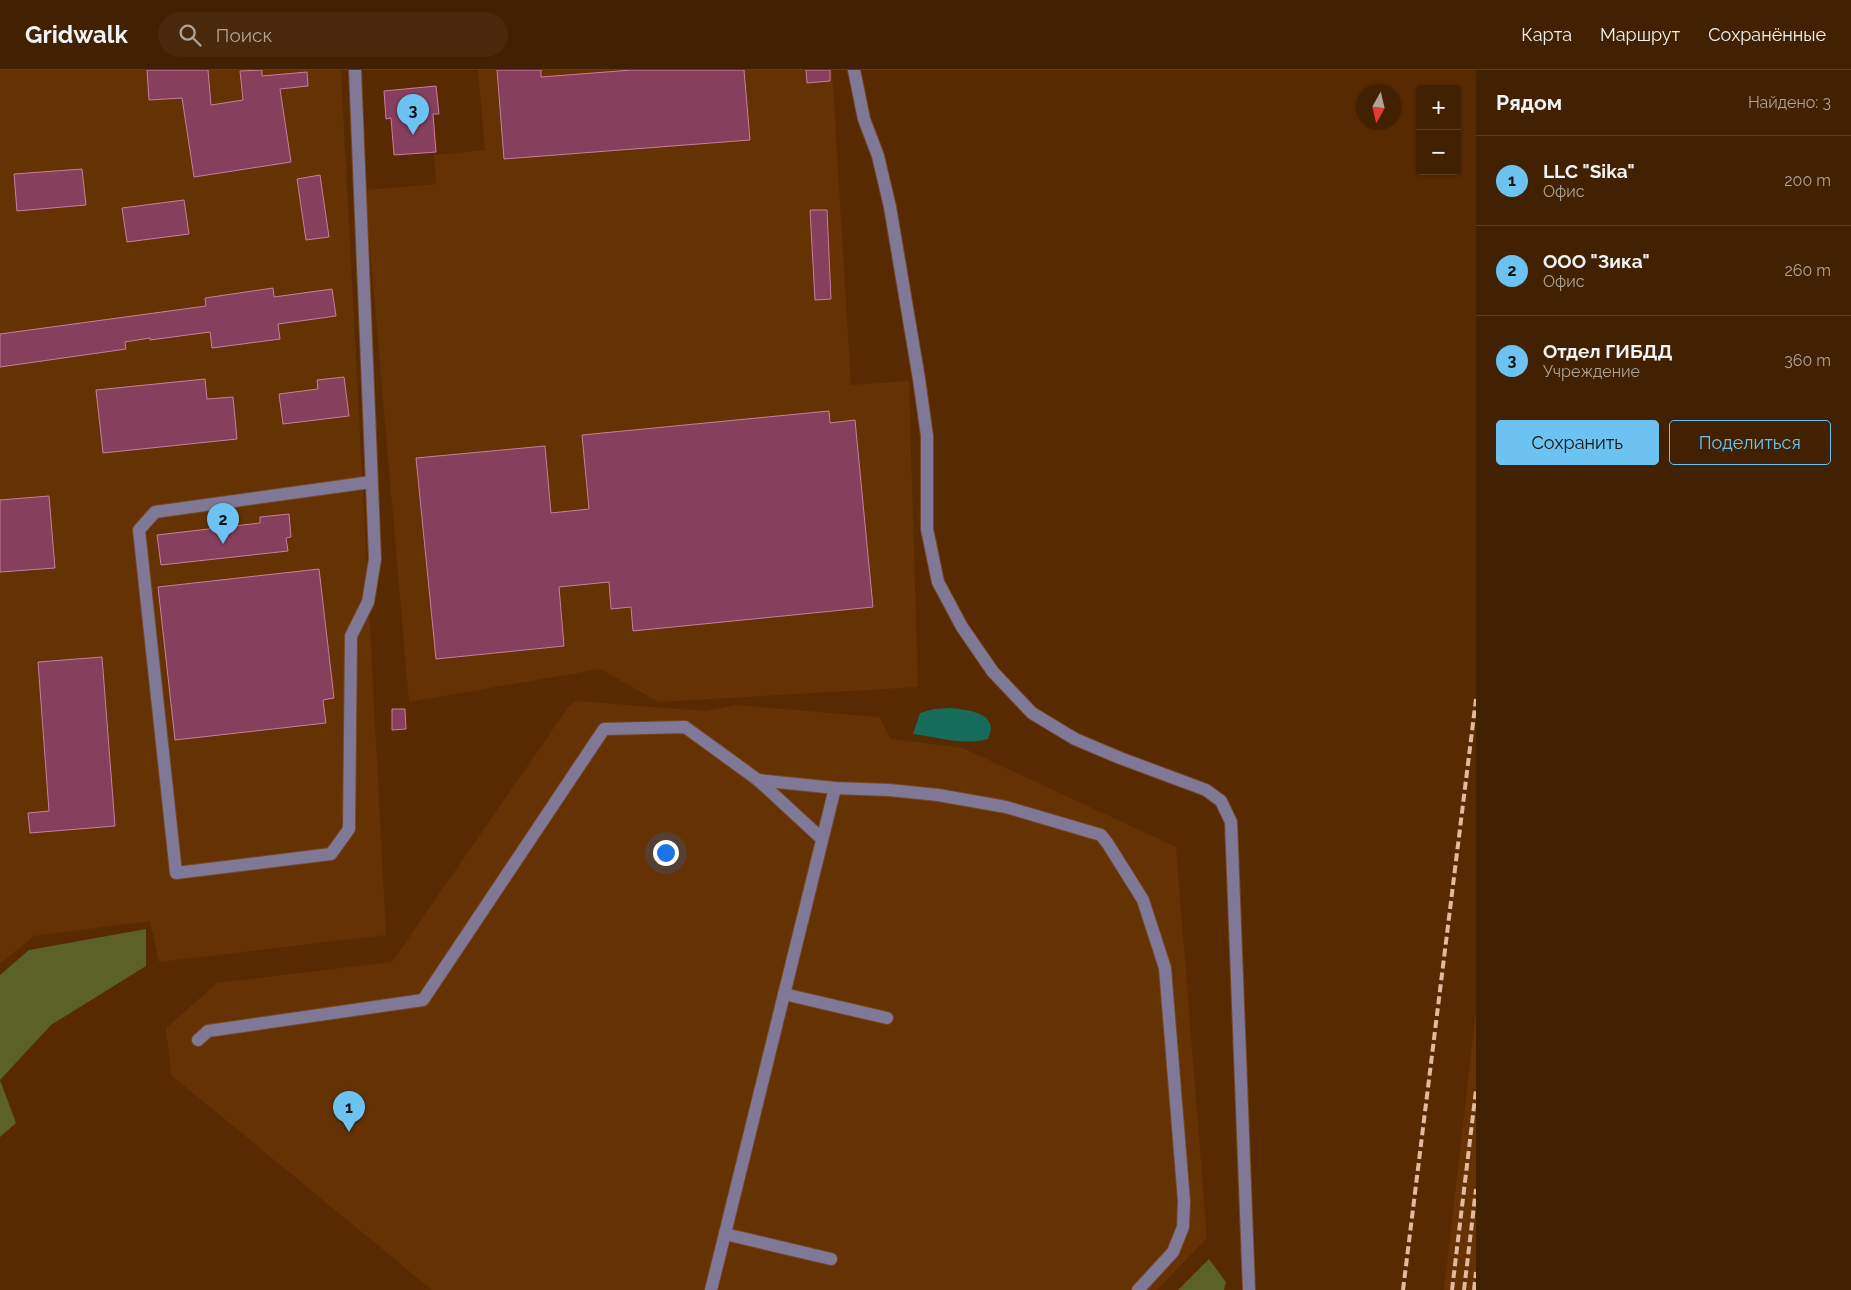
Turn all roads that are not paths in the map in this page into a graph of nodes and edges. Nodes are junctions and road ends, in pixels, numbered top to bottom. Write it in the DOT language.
graph roads {
  1 [pos="355,70"];
  2 [pos="854,70"];
  3 [pos="371,482"];
  4 [pos="758,780"];
  5 [pos="835,788"];
  6 [pos="822,839"];
  7 [pos="784,994"];
  8 [pos="887,1018"];
  9 [pos="198,1040"];
  10 [pos="724,1234"];
  11 [pos="830,1259"];
  12 [pos="711,1290"];
  13 [pos="1138,1290"];
  14 [pos="1249,1290"];
  1 -- 3 [label="street"];
  2 -- 14 [label="street"];
  3 -- 3 [label="street"];
  4 -- 5 [label="street"];
  4 -- 6 [label="street"];
  4 -- 9 [label="street"];
  5 -- 6 [label="street"];
  5 -- 13 [label="street"];
  6 -- 7 [label="street"];
  7 -- 8 [label="street"];
  7 -- 10 [label="street"];
  10 -- 11 [label="street"];
  10 -- 12 [label="street"];
}
